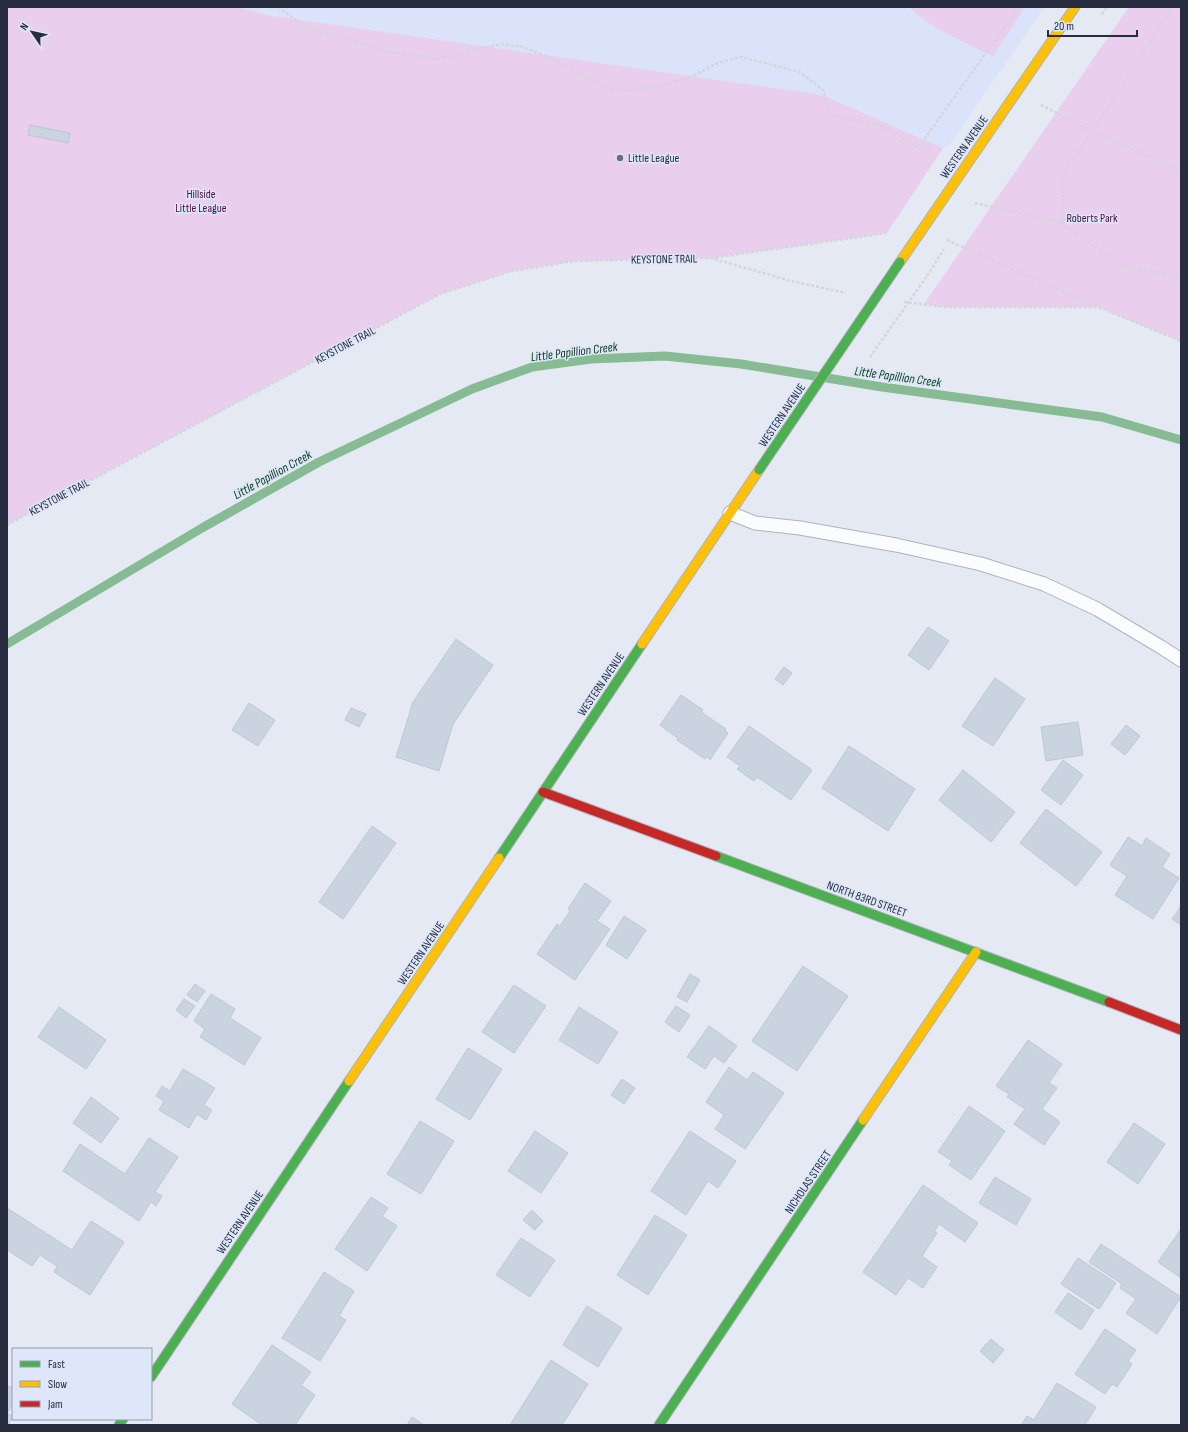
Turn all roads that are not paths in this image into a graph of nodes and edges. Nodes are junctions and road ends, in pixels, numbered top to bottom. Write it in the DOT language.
graph roads {
  1 [pos="1075,7"];
  2 [pos="730,513"];
  3 [pos="1181,660"];
  4 [pos="543,792"];
  5 [pos="976,952"];
  6 [pos="1181,1030"];
  7 [pos="152,1376"];
  8 [pos="659,1425"];
  1 -- 2 [label="street, WESTERN AVENUE, bridge"];
  2 -- 3 [label="lane"];
  2 -- 4 [label="street, WESTERN AVENUE"];
  4 -- 5 [label="street, NORTH 83RD STREET"];
  4 -- 7 [label="street, WESTERN AVENUE"];
  5 -- 6 [label="street, NORTH 83RD STREET"];
  5 -- 8 [label="street, NICHOLAS STREET"];
}
